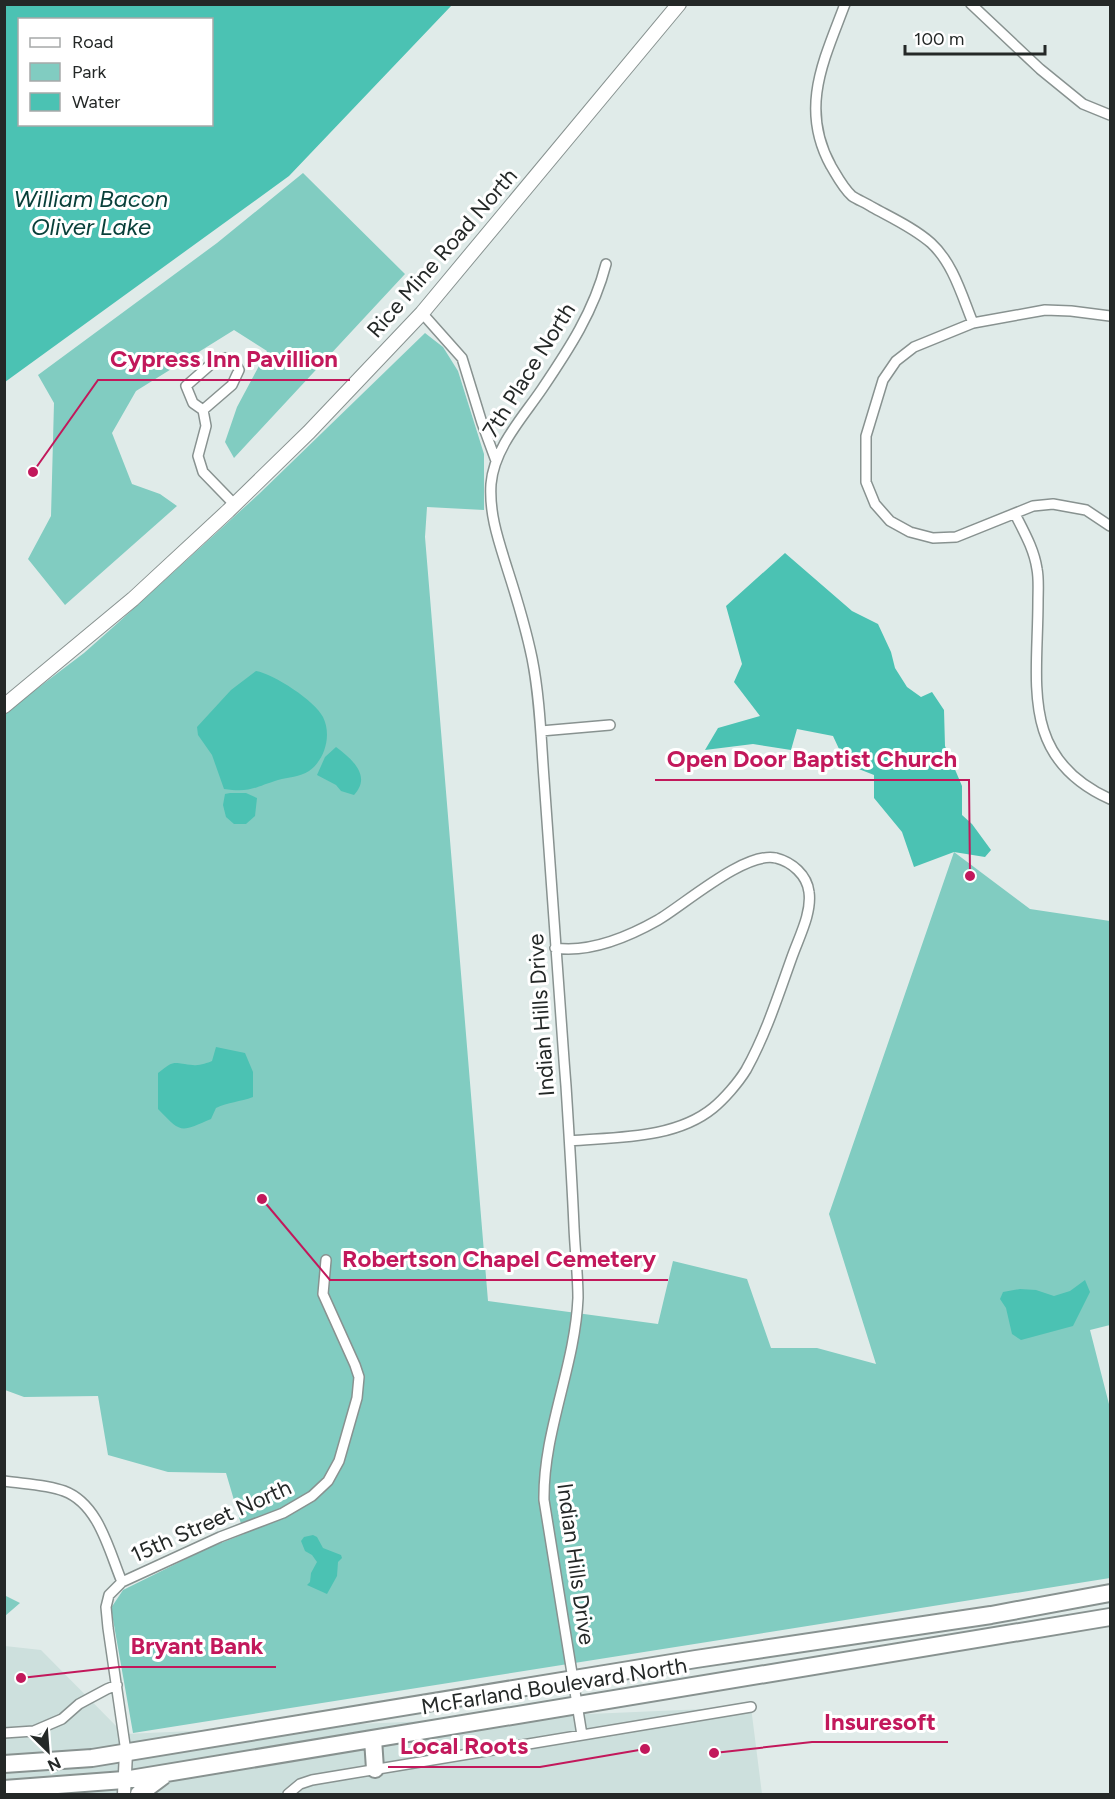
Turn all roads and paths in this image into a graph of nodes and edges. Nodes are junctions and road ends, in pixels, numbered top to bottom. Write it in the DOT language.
graph roads {
  1 [pos="680,4"];
  2 [pos="845,4"];
  3 [pos="971,4"];
  4 [pos="1110,115"];
  5 [pos="606,264"];
  6 [pos="422,312"];
  7 [pos="1110,316"];
  8 [pos="973,323"];
  9 [pos="202,410"];
  10 [pos="496,461"];
  11 [pos="235,505"];
  12 [pos="1016,514"];
  13 [pos="1110,526"];
  14 [pos="4,705"];
  15 [pos="610,725"];
  16 [pos="541,731"];
  17 [pos="1110,799"];
  18 [pos="555,948"];
  19 [pos="570,1141"];
  20 [pos="326,1260"];
  21 [pos="4,1481"];
  22 [pos="122,1582"];
  23 [pos="1110,1593"];
  24 [pos="1110,1617"];
  25 [pos="572,1679"];
  26 [pos="117,1685"];
  27 [pos="577,1706"];
  28 [pos="751,1707"];
  29 [pos="4,1733"];
  30 [pos="582,1735"];
  31 [pos="373,1739"];
  32 [pos="126,1752"];
  33 [pos="4,1764"];
  34 [pos="375,1769"];
  35 [pos="169,1772"];
  36 [pos="124,1787"];
  37 [pos="4,1789"];
  38 [pos="139,1794"];
  39 [pos="288,1794"];
  1 -- 6 [label="main road, Rice Mine Road North"];
  2 -- 8 [label="street"];
  3 -- 4 [label="street"];
  5 -- 10 [label="street, 7th Place North"];
  6 -- 10 [label="street, Indian Hills Drive"];
  6 -- 11 [label="main road, Rice Mine Road North"];
  7 -- 8 [label="street"];
  8 -- 12 [label="street"];
  9 -- 9 [label="street"];
  9 -- 11 [label="street"];
  10 -- 16 [label="street, Indian Hills Drive"];
  11 -- 14 [label="main road, Rice Mine Road North"];
  12 -- 13 [label="street"];
  12 -- 17 [label="street"];
  15 -- 16 [label="street"];
  16 -- 18 [label="street, Indian Hills Drive"];
  18 -- 19 [label="street, Indian Hills Drive"];
  18 -- 19 [label="street"];
  19 -- 25 [label="street, Indian Hills Drive"];
  20 -- 22 [label="street, 15th Street North"];
  21 -- 22 [label="street"];
  22 -- 26 [label="street"];
  23 -- 25 [label="highway, McFarland Boulevard North"];
  24 -- 27 [label="highway, McFarland Boulevard North"];
  25 -- 27 [label="street, Indian Hills Drive"];
  25 -- 32 [label="highway, McFarland Boulevard North"];
  26 -- 29 [label="street"];
  26 -- 32 [label="street"];
  27 -- 30 [label="street, Indian Hills Drive"];
  27 -- 31 [label="highway, McFarland Boulevard North"];
  28 -- 30 [label="street"];
  30 -- 34 [label="street"];
  31 -- 34 [label="highway"];
  31 -- 35 [label="highway, McFarland Boulevard North"];
  32 -- 33 [label="highway, McFarland Boulevard North"];
  32 -- 36 [label="street"];
  34 -- 39 [label="street"];
  35 -- 36 [label="highway, McFarland Boulevard North"];
  35 -- 38 [label="highway"];
  36 -- 37 [label="highway, McFarland Boulevard North"];
}
